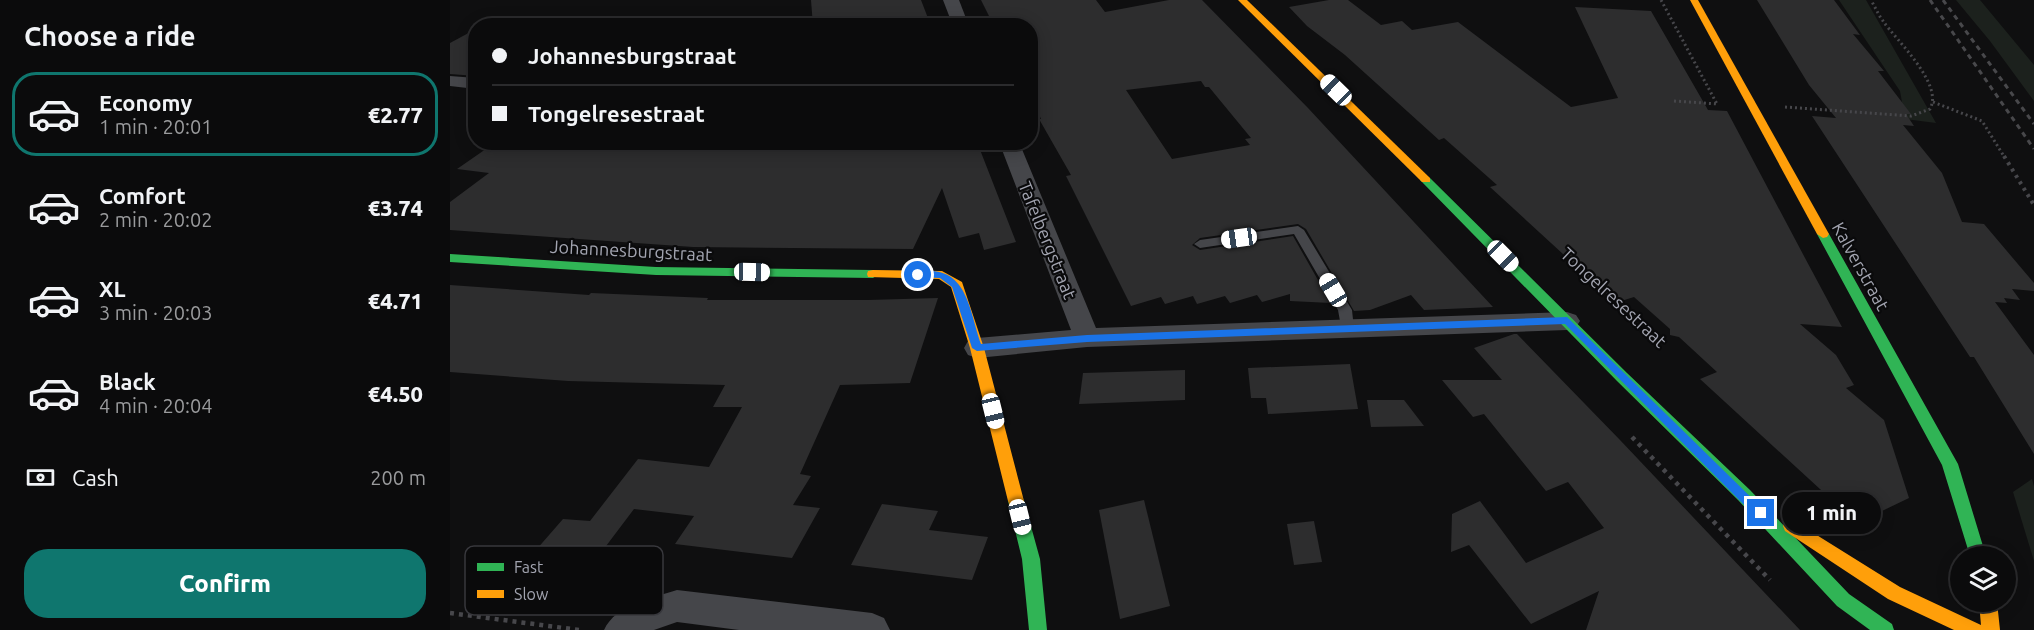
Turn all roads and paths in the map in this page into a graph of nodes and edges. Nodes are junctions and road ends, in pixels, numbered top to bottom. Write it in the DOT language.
graph roads {
  1 [pos="951,0"];
  2 [pos="1242,0"];
  3 [pos="1660,0"];
  4 [pos="1694,0"];
  5 [pos="1871,0"];
  6 [pos="958,18"];
  7 [pos="450,81"];
  8 [pos="468,83"];
  9 [pos="1674,101"];
  10 [pos="1933,102"];
  11 [pos="1717,104"];
  12 [pos="1753,106"];
  13 [pos="1012,150"];
  14 [pos="2034,205"];
  15 [pos="1200,244"];
  16 [pos="450,258"];
  17 [pos="1567,321"];
  18 [pos="1347,329"];
  19 [pos="1087,338"];
  20 [pos="977,348"];
  21 [pos="1744,495"];
  22 [pos="1975,546"];
  23 [pos="663,611"];
  24 [pos="1989,612"];
  25 [pos="450,613"];
  26 [pos="465,615"];
  27 [pos="465,615"];
  28 [pos="648,615"];
  29 [pos="579,630"];
  30 [pos="622,630"];
  31 [pos="872,630"];
  32 [pos="1038,630"];
  33 [pos="1885,630"];
  34 [pos="1974,630"];
  35 [pos="1991,630"];
  1 -- 6 [label="street"];
  2 -- 17 [label="street"];
  3 -- 11 [label="path"];
  4 -- 12 [label="street, Kalverstraat"];
  5 -- 10 [label="path"];
  7 -- 8 [label="street"];
  9 -- 11 [label="path"];
  10 -- 12 [label="path"];
  10 -- 14 [label="path"];
  11 -- 12 [label="path"];
  12 -- 22 [label="street, Kalverstraat"];
  13 -- 19 [label="street, Tafelbergstraat"];
  15 -- 18 [label="lane"];
  16 -- 20 [label="street, Johannesburgstraat"];
  17 -- 18 [label="street"];
  17 -- 21 [label="street"];
  18 -- 19 [label="street"];
  19 -- 20 [label="street"];
  20 -- 32 [label="street"];
  21 -- 33 [label="street"];
  21 -- 34 [label="street"];
  23 -- 31 [label="street"];
  24 -- 35 [label="street"];
  25 -- 27 [label="path"];
  26 -- 29 [label="path"];
  28 -- 30 [label="street"];
}
